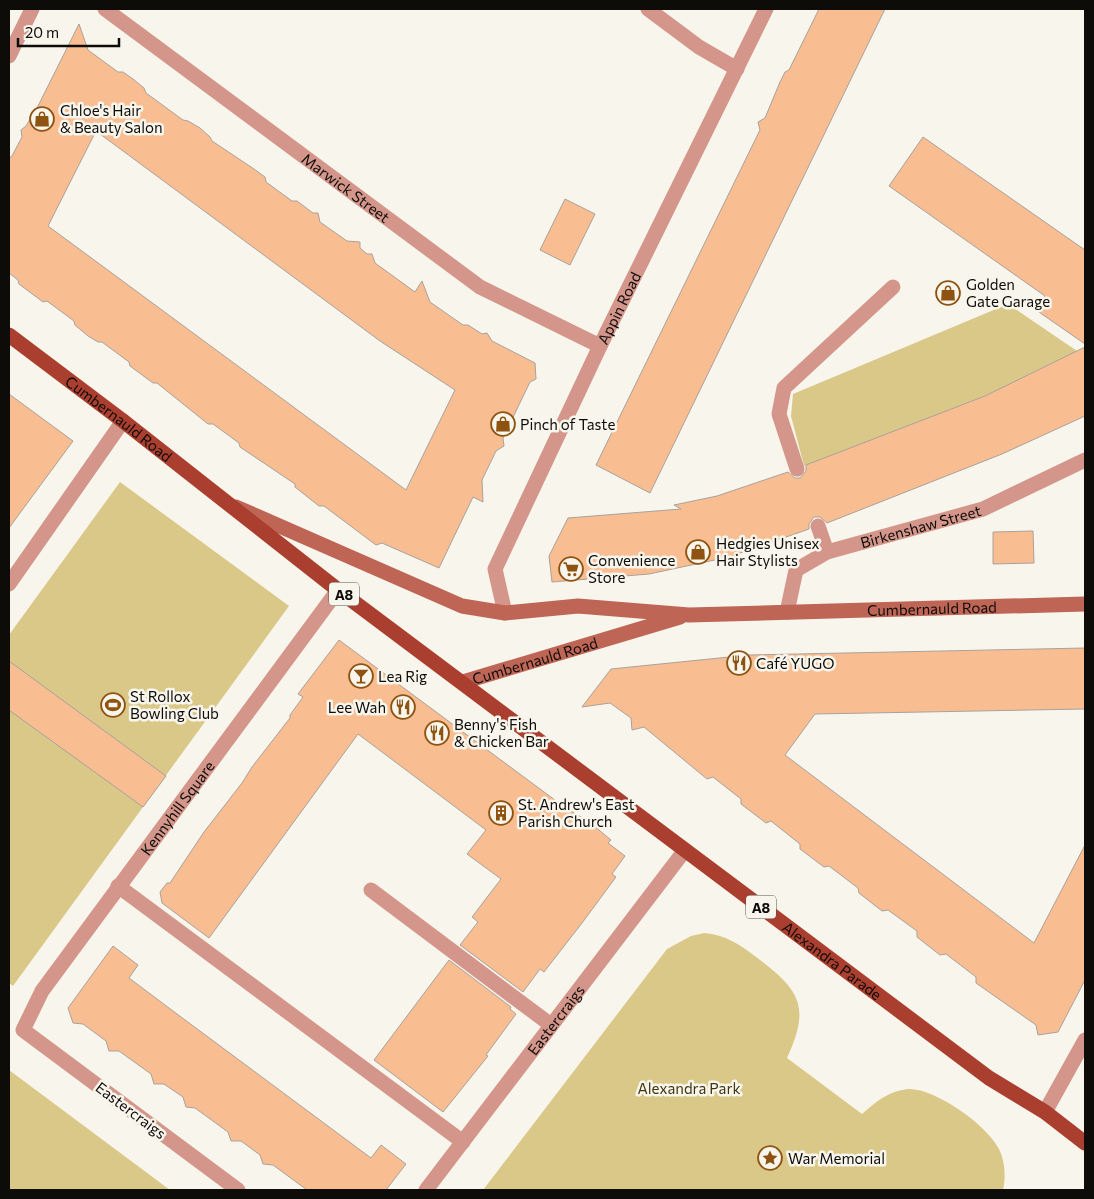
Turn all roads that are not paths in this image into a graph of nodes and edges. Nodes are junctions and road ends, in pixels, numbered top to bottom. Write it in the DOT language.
graph roads {
  1 [pos="32,9"];
  2 [pos="105,9"];
  3 [pos="648,9"];
  4 [pos="766,9"];
  5 [pos="9,56"];
  6 [pos="737,69"];
  7 [pos="893,286"];
  8 [pos="9,335"];
  9 [pos="600,346"];
  10 [pos="123,421"];
  11 [pos="1085,460"];
  12 [pos="797,468"];
  13 [pos="228,503"];
  14 [pos="818,526"];
  15 [pos="827,552"];
  16 [pos="9,584"];
  17 [pos="338,590"];
  18 [pos="1085,604"];
  19 [pos="787,612"];
  20 [pos="505,613"];
  21 [pos="689,615"];
  22 [pos="463,682"];
  23 [pos="685,850"];
  24 [pos="118,886"];
  25 [pos="372,890"];
  26 [pos="552,1026"];
  27 [pos="23,1030"];
  28 [pos="1085,1040"];
  29 [pos="1045,1112"];
  30 [pos="463,1142"];
  31 [pos="1085,1143"];
  32 [pos="238,1190"];
  33 [pos="426,1190"];
  1 -- 5 [label="street"];
  2 -- 9 [label="street, Marwick Street"];
  3 -- 6 [label="street"];
  4 -- 6 [label="street, Appin Road"];
  6 -- 9 [label="street, Appin Road"];
  7 -- 12 [label="street"];
  8 -- 10 [label="main road, Cumbernauld Road / A8"];
  9 -- 20 [label="street, Appin Road"];
  10 -- 13 [label="main road, Cumbernauld Road / A8"];
  10 -- 16 [label="street"];
  11 -- 15 [label="street, Birkenshaw Street"];
  13 -- 17 [label="main road, Cumbernauld Road / A8"];
  13 -- 20 [label="main road, Cumbernauld Road"];
  14 -- 15 [label="street"];
  15 -- 19 [label="street, Birkenshaw Street"];
  17 -- 22 [label="main road, Cumbernauld Road / A8"];
  17 -- 24 [label="street, Kennyhill Square"];
  18 -- 19 [label="main road, Cumbernauld Road"];
  19 -- 21 [label="main road, Cumbernauld Road"];
  20 -- 21 [label="main road, Cumbernauld Road"];
  21 -- 22 [label="main road, Cumbernauld Road"];
  22 -- 23 [label="main road, Alexandra Parade / A8"];
  23 -- 26 [label="street, Eastercraigs"];
  23 -- 29 [label="main road, Alexandra Parade / A8"];
  24 -- 27 [label="street, Kennyhill Square"];
  24 -- 30 [label="street"];
  25 -- 26 [label="street"];
  26 -- 30 [label="street, Eastercraigs"];
  27 -- 32 [label="street, Eastercraigs"];
  28 -- 29 [label="street"];
  29 -- 31 [label="main road, Alexandra Parade / A8"];
  30 -- 33 [label="street, Eastercraigs"];
}
